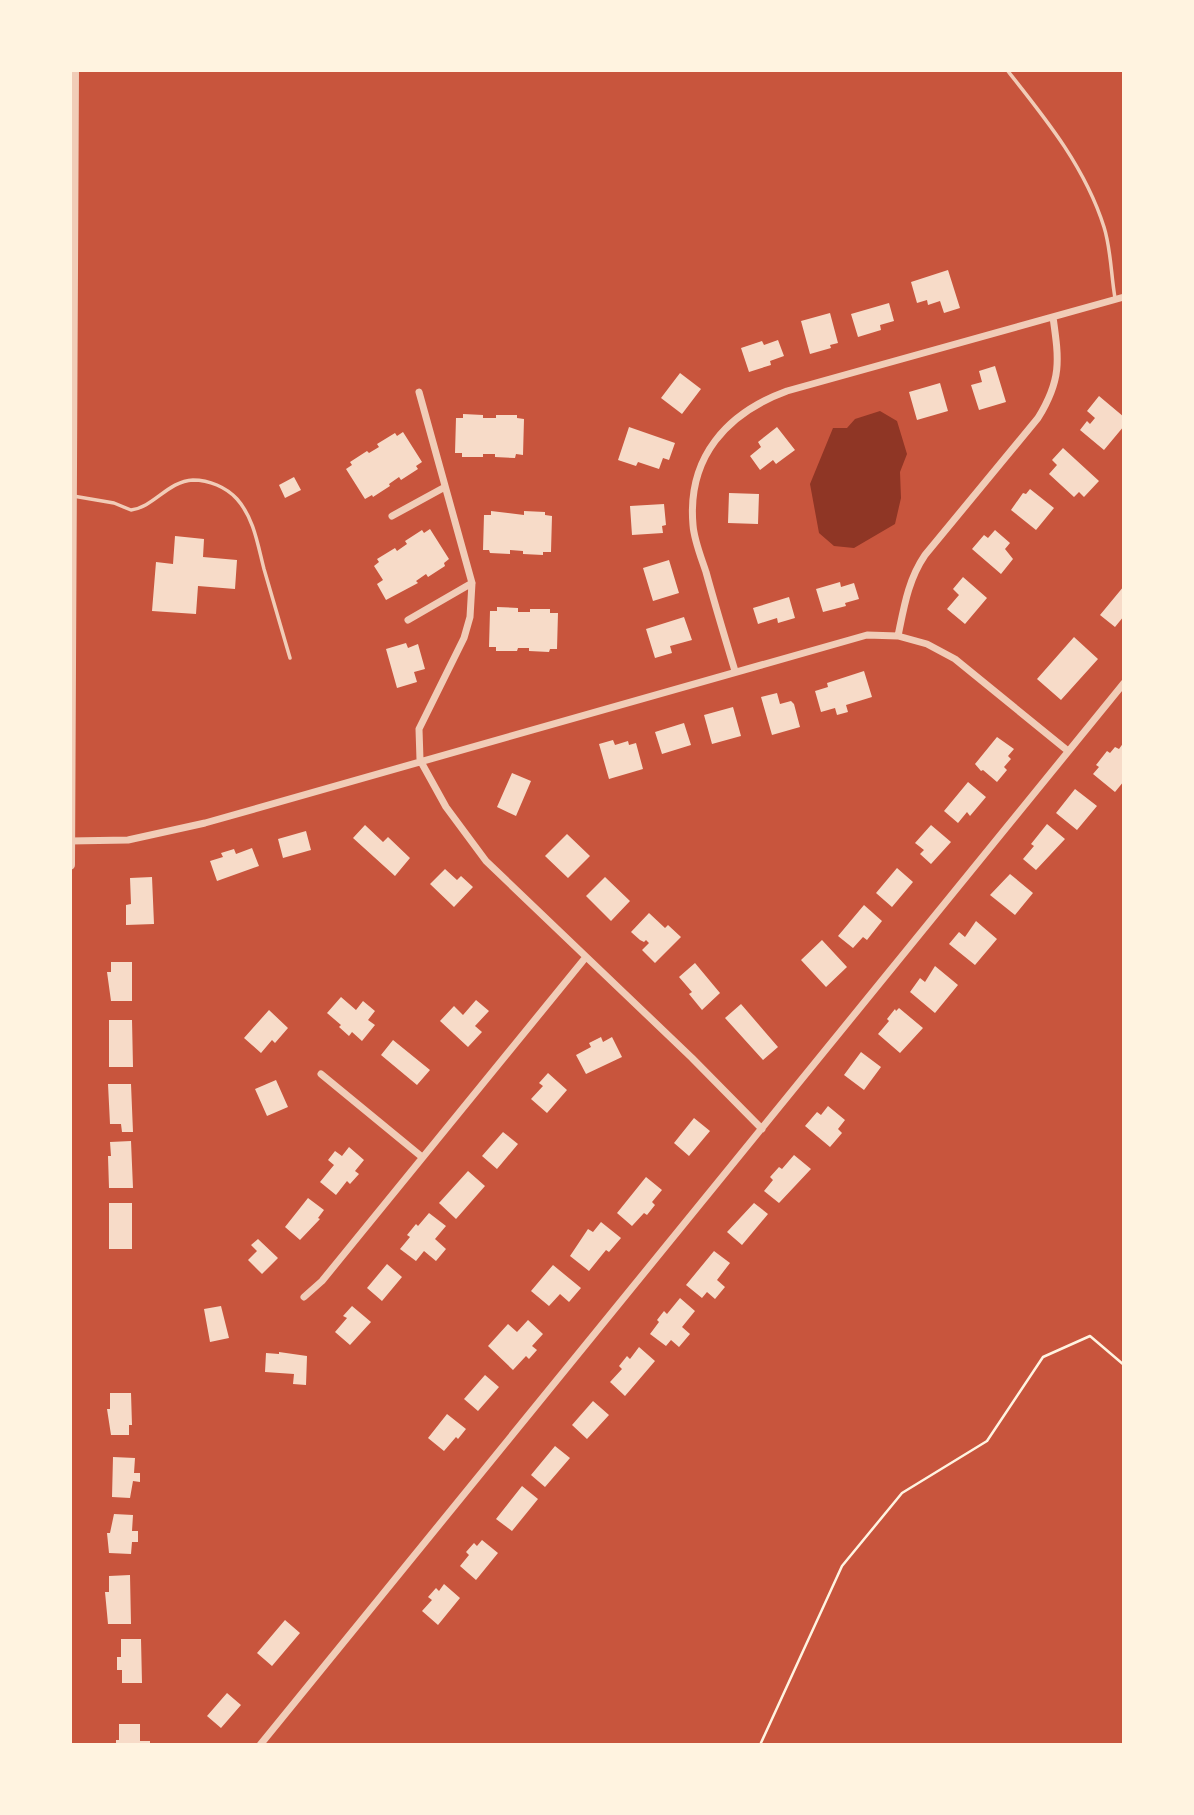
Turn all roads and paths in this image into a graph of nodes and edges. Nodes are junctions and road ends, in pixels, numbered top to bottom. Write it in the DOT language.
graph roads {
  1 [pos="74,70"];
  2 [pos="1007,70"];
  3 [pos="1124,297"];
  4 [pos="1115,300"];
  5 [pos="1053,317"];
  6 [pos="71,339"];
  7 [pos="419,392"];
  8 [pos="445,487"];
  9 [pos="72,496"];
  10 [pos="392,516"];
  11 [pos="472,583"];
  12 [pos="408,620"];
  13 [pos="898,636"];
  14 [pos="290,658"];
  15 [pos="735,671"];
  16 [pos="1124,683"];
  17 [pos="70,737"];
  18 [pos="1068,751"];
  19 [pos="420,760"];
  20 [pos="70,841"];
  21 [pos="70,865"];
  22 [pos="586,957"];
  23 [pos="321,1074"];
  24 [pos="762,1129"];
  25 [pos="422,1157"];
  26 [pos="304,1297"];
  27 [pos="1124,1365"];
  28 [pos="260,1745"];
  29 [pos="760,1745"];
  1 -- 6 [label="street"];
  2 -- 4 [label="lane"];
  3 -- 4 [label="street"];
  4 -- 5 [label="street"];
  5 -- 13 [label="street"];
  5 -- 15 [label="street"];
  6 -- 9 [label="street"];
  7 -- 8 [label="street"];
  8 -- 10 [label="street"];
  8 -- 11 [label="street"];
  9 -- 14 [label="lane"];
  9 -- 17 [label="street"];
  11 -- 12 [label="street"];
  11 -- 19 [label="street"];
  13 -- 15 [label="street"];
  13 -- 18 [label="street"];
  15 -- 19 [label="street"];
  16 -- 18 [label="street"];
  17 -- 20 [label="street"];
  18 -- 24 [label="street"];
  19 -- 20 [label="street"];
  19 -- 22 [label="street"];
  20 -- 21 [label="street"];
  22 -- 24 [label="street"];
  22 -- 25 [label="street"];
  23 -- 25 [label="street"];
  24 -- 28 [label="street"];
  25 -- 26 [label="street"];
  27 -- 29 [label="path"];
}
